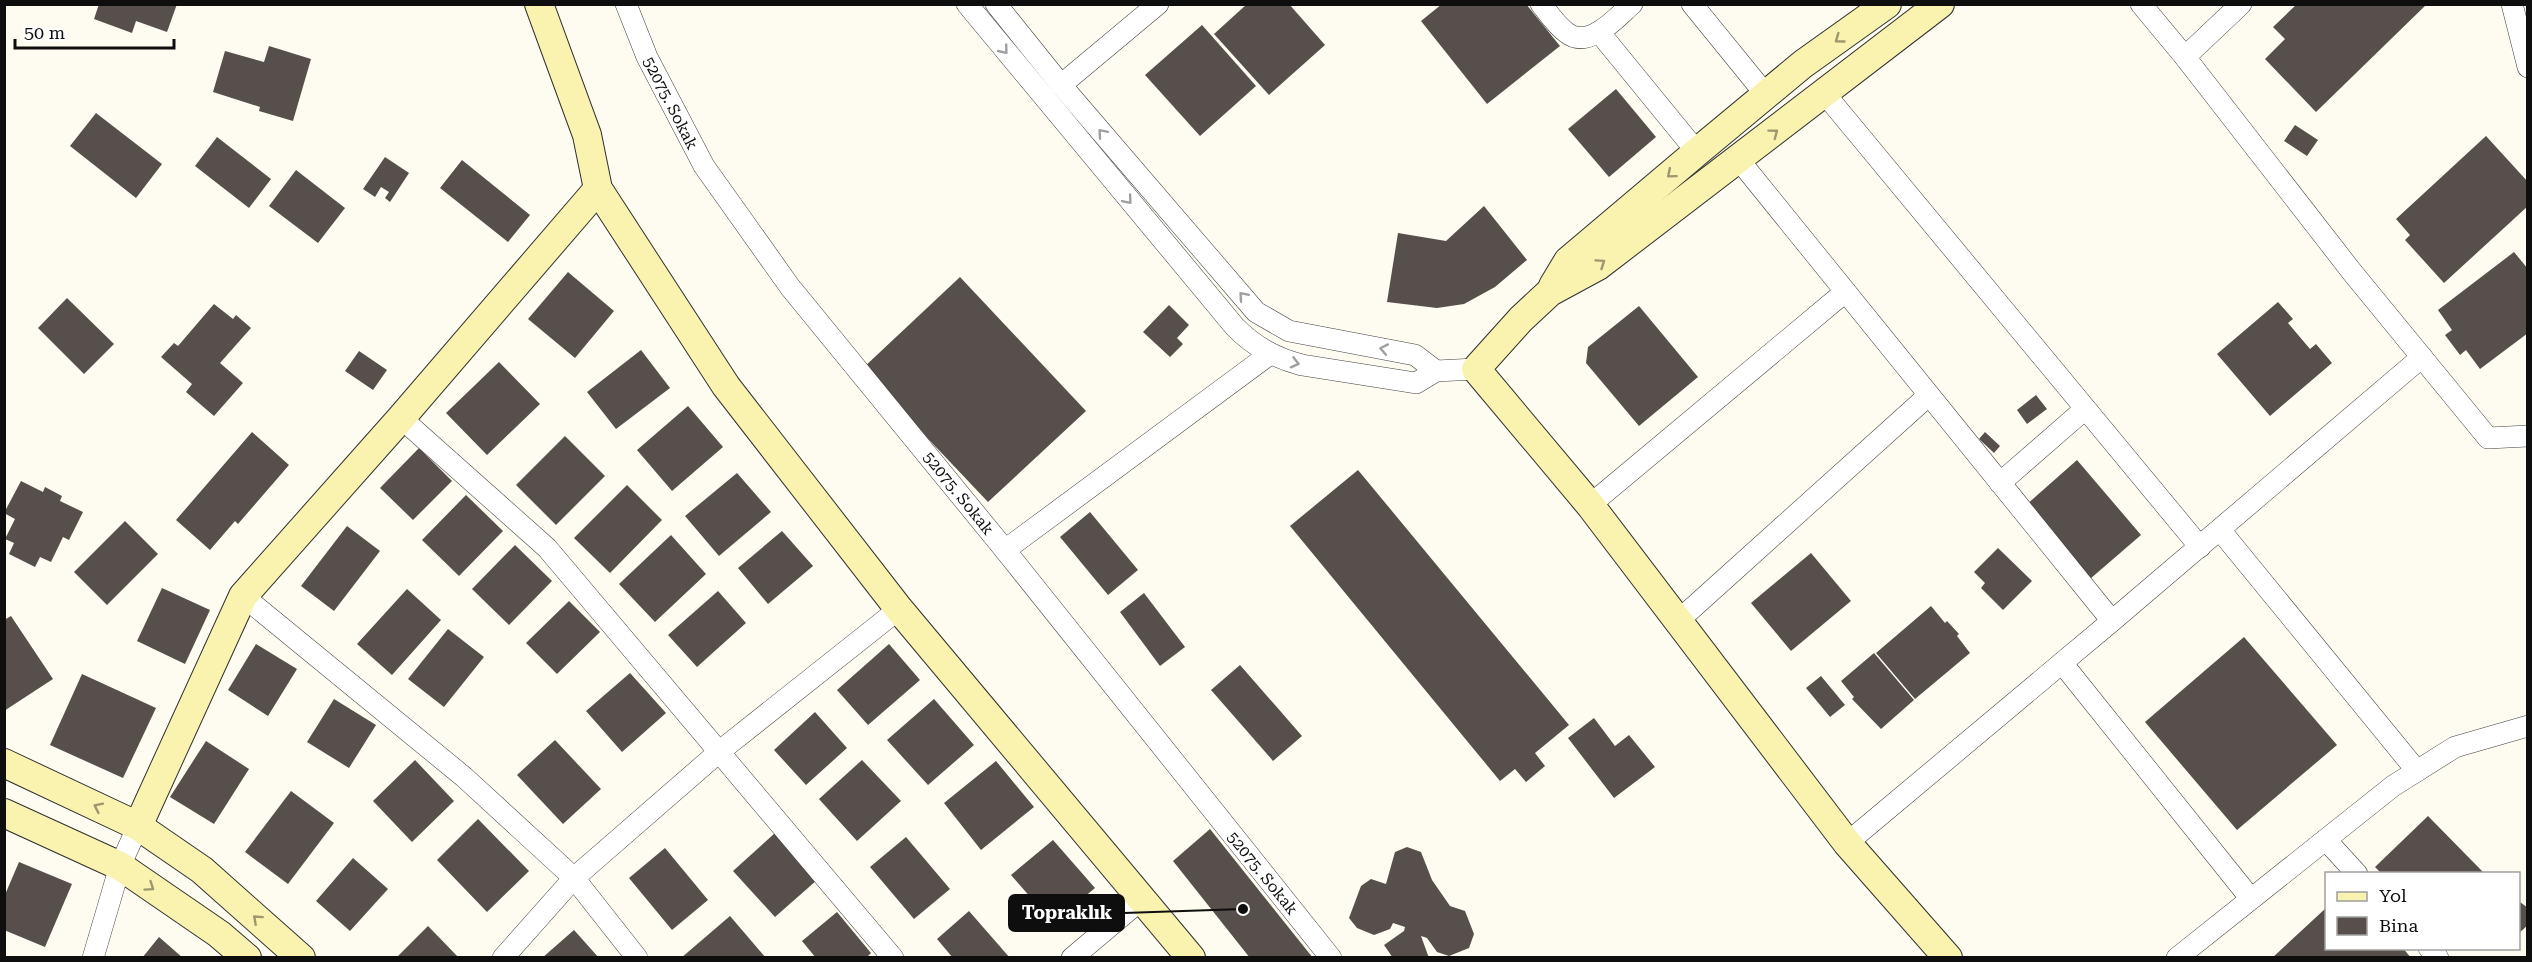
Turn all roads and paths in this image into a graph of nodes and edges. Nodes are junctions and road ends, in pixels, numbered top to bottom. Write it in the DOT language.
graph roads {
  1 [pos="539,4"];
  2 [pos="626,4"];
  3 [pos="967,4"];
  4 [pos="996,4"];
  5 [pos="1158,4"];
  6 [pos="1541,4"];
  7 [pos="1632,4"];
  8 [pos="1692,4"];
  9 [pos="1887,4"];
  10 [pos="1940,4"];
  11 [pos="2141,4"];
  12 [pos="2241,4"];
  13 [pos="2512,4"];
  14 [pos="1599,32"];
  15 [pos="2185,57"];
  16 [pos="2528,67"];
  17 [pos="1061,85"];
  18 [pos="1825,94"];
  19 [pos="1766,95"];
  20 [pos="1697,152"];
  21 [pos="1739,160"];
  22 [pos="598,189"];
  23 [pos="1550,292"];
  24 [pos="1845,292"];
  25 [pos="1270,354"];
  26 [pos="2422,357"];
  27 [pos="1476,369"];
  28 [pos="1436,371"];
  29 [pos="1929,395"];
  30 [pos="2085,409"];
  31 [pos="401,418"];
  32 [pos="2528,436"];
  33 [pos="2000,483"];
  34 [pos="1590,506"];
  35 [pos="2220,530"];
  36 [pos="2200,547"];
  37 [pos="1005,550"];
  38 [pos="243,596"];
  39 [pos="899,609"];
  40 [pos="1678,621"];
  41 [pos="2112,621"];
  42 [pos="2062,663"];
  43 [pos="2528,726"];
  44 [pos="720,751"];
  45 [pos="4,763"];
  46 [pos="2417,771"];
  47 [pos="4,813"];
  48 [pos="138,826"];
  49 [pos="2326,840"];
  50 [pos="1847,843"];
  51 [pos="120,866"];
  52 [pos="2356,872"];
  53 [pos="574,878"];
  54 [pos="1142,899"];
  55 [pos="2251,899"];
  56 [pos="93,957"];
  57 [pos="247,957"];
  58 [pos="301,957"];
  59 [pos="503,957"];
  60 [pos="637,957"];
  61 [pos="893,957"];
  62 [pos="1072,957"];
  63 [pos="1191,957"];
  64 [pos="1331,957"];
  65 [pos="1948,957"];
  66 [pos="2177,957"];
  1 -- 22 [label="street"];
  2 -- 37 [label="street, 52075. Sokak"];
  3 -- 25 [label="street, one-way"];
  4 -- 17 [label="street"];
  5 -- 17 [label="street"];
  6 -- 14 [label="street"];
  7 -- 14 [label="street"];
  8 -- 19 [label="street"];
  9 -- 19 [label="street, one-way"];
  10 -- 18 [label="street"];
  11 -- 15 [label="street"];
  12 -- 15 [label="street"];
  13 -- 16 [label="street"];
  14 -- 20 [label="street"];
  15 -- 26 [label="street"];
  28 -- 17 [label="street, one-way"];
  21 -- 18 [label="street, one-way"];
  18 -- 30 [label="street"];
  19 -- 20 [label="street"];
  20 -- 23 [label="street, one-way"];
  23 -- 21 [label="street, one-way"];
  21 -- 24 [label="street"];
  22 -- 31 [label="street"];
  22 -- 39 [label="street"];
  23 -- 27 [label="street"];
  24 -- 29 [label="street"];
  24 -- 34 [label="street"];
  25 -- 28 [label="street, one-way"];
  25 -- 37 [label="street"];
  26 -- 32 [label="street"];
  26 -- 35 [label="street"];
  27 -- 28 [label="street"];
  27 -- 34 [label="street"];
  29 -- 33 [label="street"];
  29 -- 40 [label="street"];
  30 -- 33 [label="street"];
  30 -- 36 [label="street"];
  31 -- 38 [label="street"];
  31 -- 44 [label="street"];
  33 -- 41 [label="street"];
  34 -- 40 [label="street"];
  35 -- 36 [label="street"];
  35 -- 46 [label="street"];
  36 -- 41 [label="street"];
  37 -- 64 [label="street, 52075. Sokak"];
  38 -- 48 [label="street"];
  38 -- 53 [label="street"];
  39 -- 44 [label="street"];
  39 -- 54 [label="street"];
  40 -- 50 [label="street"];
  41 -- 42 [label="street"];
  42 -- 50 [label="street"];
  42 -- 55 [label="street"];
  43 -- 46 [label="street"];
  44 -- 53 [label="street"];
  44 -- 61 [label="street"];
  48 -- 45 [label="street, one-way"];
  46 -- 49 [label="street"];
  47 -- 51 [label="street"];
  48 -- 51 [label="street"];
  58 -- 48 [label="street, one-way"];
  49 -- 52 [label="street"];
  49 -- 55 [label="street"];
  50 -- 65 [label="street"];
  51 -- 56 [label="street"];
  51 -- 57 [label="street, one-way"];
  53 -- 59 [label="street"];
  53 -- 60 [label="street"];
  54 -- 62 [label="street"];
  54 -- 63 [label="street"];
  55 -- 66 [label="street"];
}
